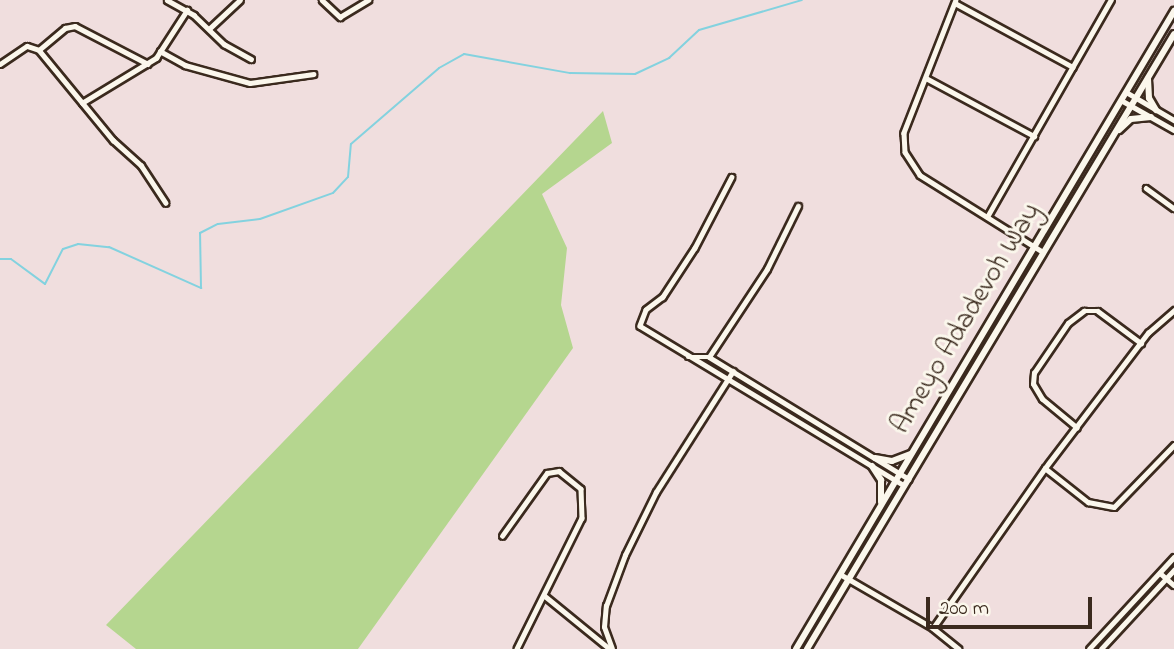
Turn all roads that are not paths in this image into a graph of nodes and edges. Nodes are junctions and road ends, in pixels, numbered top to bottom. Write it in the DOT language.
graph roads {
  1 [pos="167,0"];
  2 [pos="240,0"];
  3 [pos="322,0"];
  4 [pos="368,0"];
  5 [pos="1111,0"];
  6 [pos="955,2"];
  7 [pos="187,10"];
  8 [pos="1174,11"];
  9 [pos="209,29"];
  10 [pos="1174,34"];
  11 [pos="40,50"];
  12 [pos="160,51"];
  13 [pos="251,60"];
  14 [pos="0,64"];
  15 [pos="148,64"];
  16 [pos="1073,67"];
  17 [pos="313,74"];
  18 [pos="1148,77"];
  19 [pos="926,78"];
  20 [pos="1126,92"];
  21 [pos="1136,98"];
  22 [pos="1121,100"];
  23 [pos="82,103"];
  24 [pos="1131,106"];
  25 [pos="1156,110"];
  26 [pos="1151,117"];
  27 [pos="1174,120"];
  28 [pos="1174,130"];
  29 [pos="1115,133"];
  30 [pos="1034,136"];
  31 [pos="732,177"];
  32 [pos="1146,188"];
  33 [pos="166,203"];
  34 [pos="799,206"];
  35 [pos="1174,208"];
  36 [pos="987,217"];
  37 [pos="1034,247"];
  38 [pos="1044,252"];
  39 [pos="1174,310"];
  40 [pos="1141,343"];
  41 [pos="687,357"];
  42 [pos="709,357"];
  43 [pos="733,372"];
  44 [pos="728,380"];
  45 [pos="1077,428"];
  46 [pos="1174,445"];
  47 [pos="912,453"];
  48 [pos="875,458"];
  49 [pos="872,466"];
  50 [pos="1045,468"];
  51 [pos="898,477"];
  52 [pos="906,482"];
  53 [pos="880,508"];
  54 [pos="502,536"];
  55 [pos="1174,557"];
  56 [pos="1174,570"];
  57 [pos="1160,573"];
  58 [pos="840,574"];
  59 [pos="849,579"];
  60 [pos="1166,579"];
  61 [pos="1174,585"];
  62 [pos="545,596"];
  63 [pos="933,628"];
  64 [pos="517,649"];
  65 [pos="611,649"];
  66 [pos="796,649"];
  67 [pos="807,649"];
  68 [pos="959,649"];
  69 [pos="1089,649"];
  70 [pos="1101,649"];
  1 -- 7 [label="street"];
  2 -- 9 [label="street"];
  3 -- 4 [label="street"];
  5 -- 16 [label="street"];
  6 -- 16 [label="street"];
  6 -- 19 [label="street"];
  7 -- 9 [label="street"];
  7 -- 12 [label="street"];
  8 -- 20 [label="street, Ameyo Adadevoh Way"];
  9 -- 13 [label="street"];
  10 -- 18 [label="street, Ameyo Adadevoh Way"];
  11 -- 14 [label="street"];
  11 -- 15 [label="street"];
  11 -- 23 [label="street"];
  12 -- 15 [label="street"];
  12 -- 17 [label="street"];
  15 -- 23 [label="street"];
  16 -- 30 [label="street"];
  18 -- 21 [label="street, Ameyo Adadevoh Way"];
  18 -- 25 [label="street"];
  19 -- 30 [label="street"];
  19 -- 36 [label="street"];
  20 -- 21 [label="street"];
  20 -- 22 [label="street, Ameyo Adadevoh Way"];
  21 -- 24 [label="street, Ameyo Adadevoh Way"];
  21 -- 25 [label="street"];
  22 -- 24 [label="street"];
  22 -- 37 [label="street, Ameyo Adadevoh Way"];
  23 -- 33 [label="street"];
  24 -- 26 [label="street"];
  24 -- 29 [label="street, Ameyo Adadevoh Way"];
  25 -- 27 [label="street"];
  26 -- 28 [label="street"];
  26 -- 29 [label="street"];
  29 -- 38 [label="street, Ameyo Adadevoh Way"];
  30 -- 36 [label="street"];
  31 -- 41 [label="street"];
  32 -- 35 [label="street"];
  34 -- 42 [label="street"];
  36 -- 37 [label="street"];
  37 -- 38 [label="street"];
  37 -- 47 [label="street, Ameyo Adadevoh Way"];
  38 -- 52 [label="street, Ameyo Adadevoh Way"];
  39 -- 40 [label="street"];
  40 -- 45 [label="street"];
  40 -- 45 [label="street"];
  41 -- 42 [label="street"];
  41 -- 44 [label="street"];
  42 -- 43 [label="street"];
  43 -- 44 [label="street"];
  43 -- 48 [label="street"];
  44 -- 49 [label="street"];
  44 -- 65 [label="street"];
  45 -- 50 [label="street"];
  46 -- 50 [label="street"];
  47 -- 48 [label="street"];
  47 -- 51 [label="street, Ameyo Adadevoh Way"];
  48 -- 51 [label="street"];
  49 -- 51 [label="street"];
  49 -- 53 [label="street"];
  50 -- 63 [label="street"];
  51 -- 52 [label="street"];
  51 -- 53 [label="street, Ameyo Adadevoh Way"];
  52 -- 59 [label="street, Ameyo Adadevoh Way"];
  53 -- 58 [label="street, Ameyo Adadevoh Way"];
  54 -- 62 [label="street"];
  55 -- 57 [label="street"];
  56 -- 60 [label="street"];
  57 -- 60 [label="street"];
  57 -- 69 [label="street"];
  58 -- 59 [label="street"];
  58 -- 66 [label="street, Ameyo Adadevoh Way"];
  59 -- 63 [label="street"];
  59 -- 67 [label="street, Ameyo Adadevoh Way"];
  60 -- 61 [label="street"];
  60 -- 70 [label="street"];
  62 -- 64 [label="street"];
  62 -- 65 [label="street"];
  63 -- 68 [label="street"];
}
